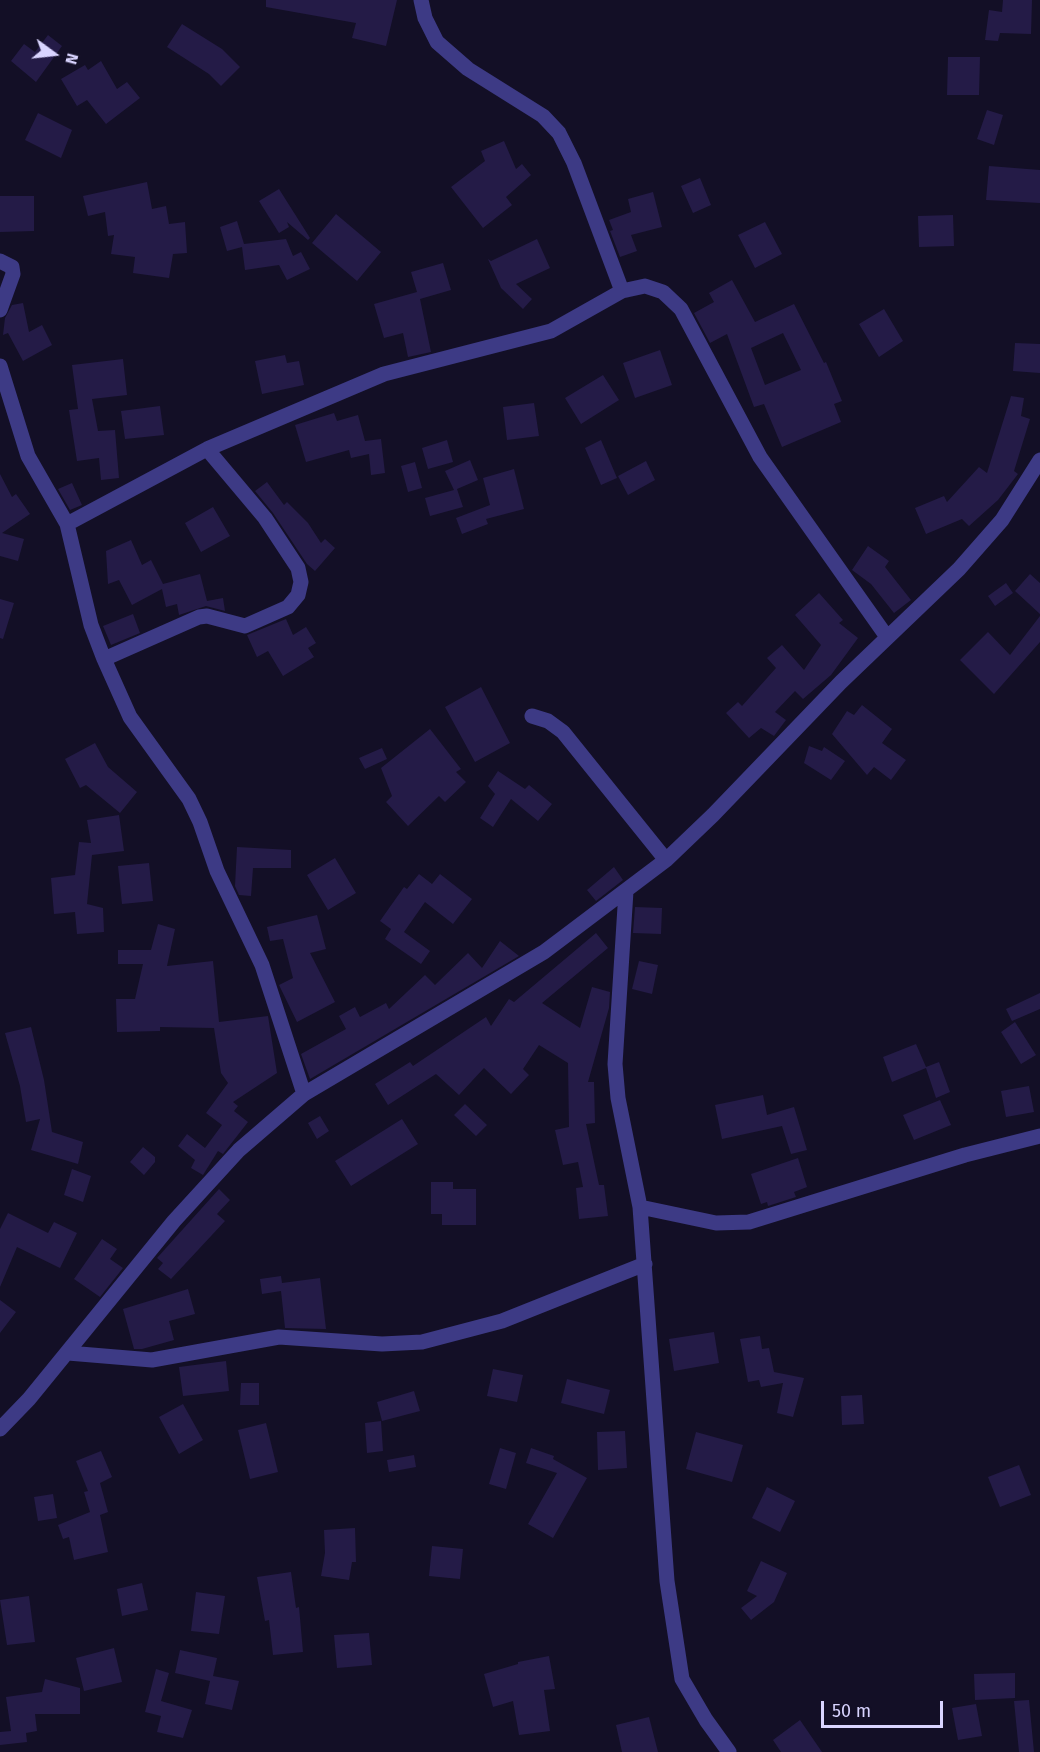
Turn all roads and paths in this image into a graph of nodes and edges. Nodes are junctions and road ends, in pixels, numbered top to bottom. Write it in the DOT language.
graph roads {
  1 [pos="421,0"];
  2 [pos="0,261"];
  3 [pos="622,291"];
  4 [pos="0,310"];
  5 [pos="0,366"];
  6 [pos="207,449"];
  7 [pos="1040,460"];
  8 [pos="67,524"];
  9 [pos="887,637"];
  10 [pos="104,659"];
  11 [pos="532,716"];
  12 [pos="666,860"];
  13 [pos="626,891"];
  14 [pos="304,1094"];
  15 [pos="1040,1136"];
  16 [pos="640,1207"];
  17 [pos="645,1264"];
  18 [pos="68,1353"];
  19 [pos="0,1429"];
  20 [pos="729,1752"];
  1 -- 3 [label="street"];
  2 -- 4 [label="street"];
  3 -- 6 [label="street"];
  3 -- 9 [label="street"];
  5 -- 8 [label="street"];
  6 -- 8 [label="street"];
  6 -- 10 [label="street"];
  7 -- 9 [label="street"];
  8 -- 10 [label="street"];
  9 -- 12 [label="street"];
  10 -- 14 [label="street"];
  11 -- 12 [label="street"];
  12 -- 13 [label="street"];
  13 -- 14 [label="street"];
  13 -- 16 [label="street"];
  14 -- 18 [label="street"];
  15 -- 16 [label="street"];
  16 -- 17 [label="street"];
  17 -- 18 [label="street"];
  17 -- 20 [label="street"];
  18 -- 19 [label="street"];
}
